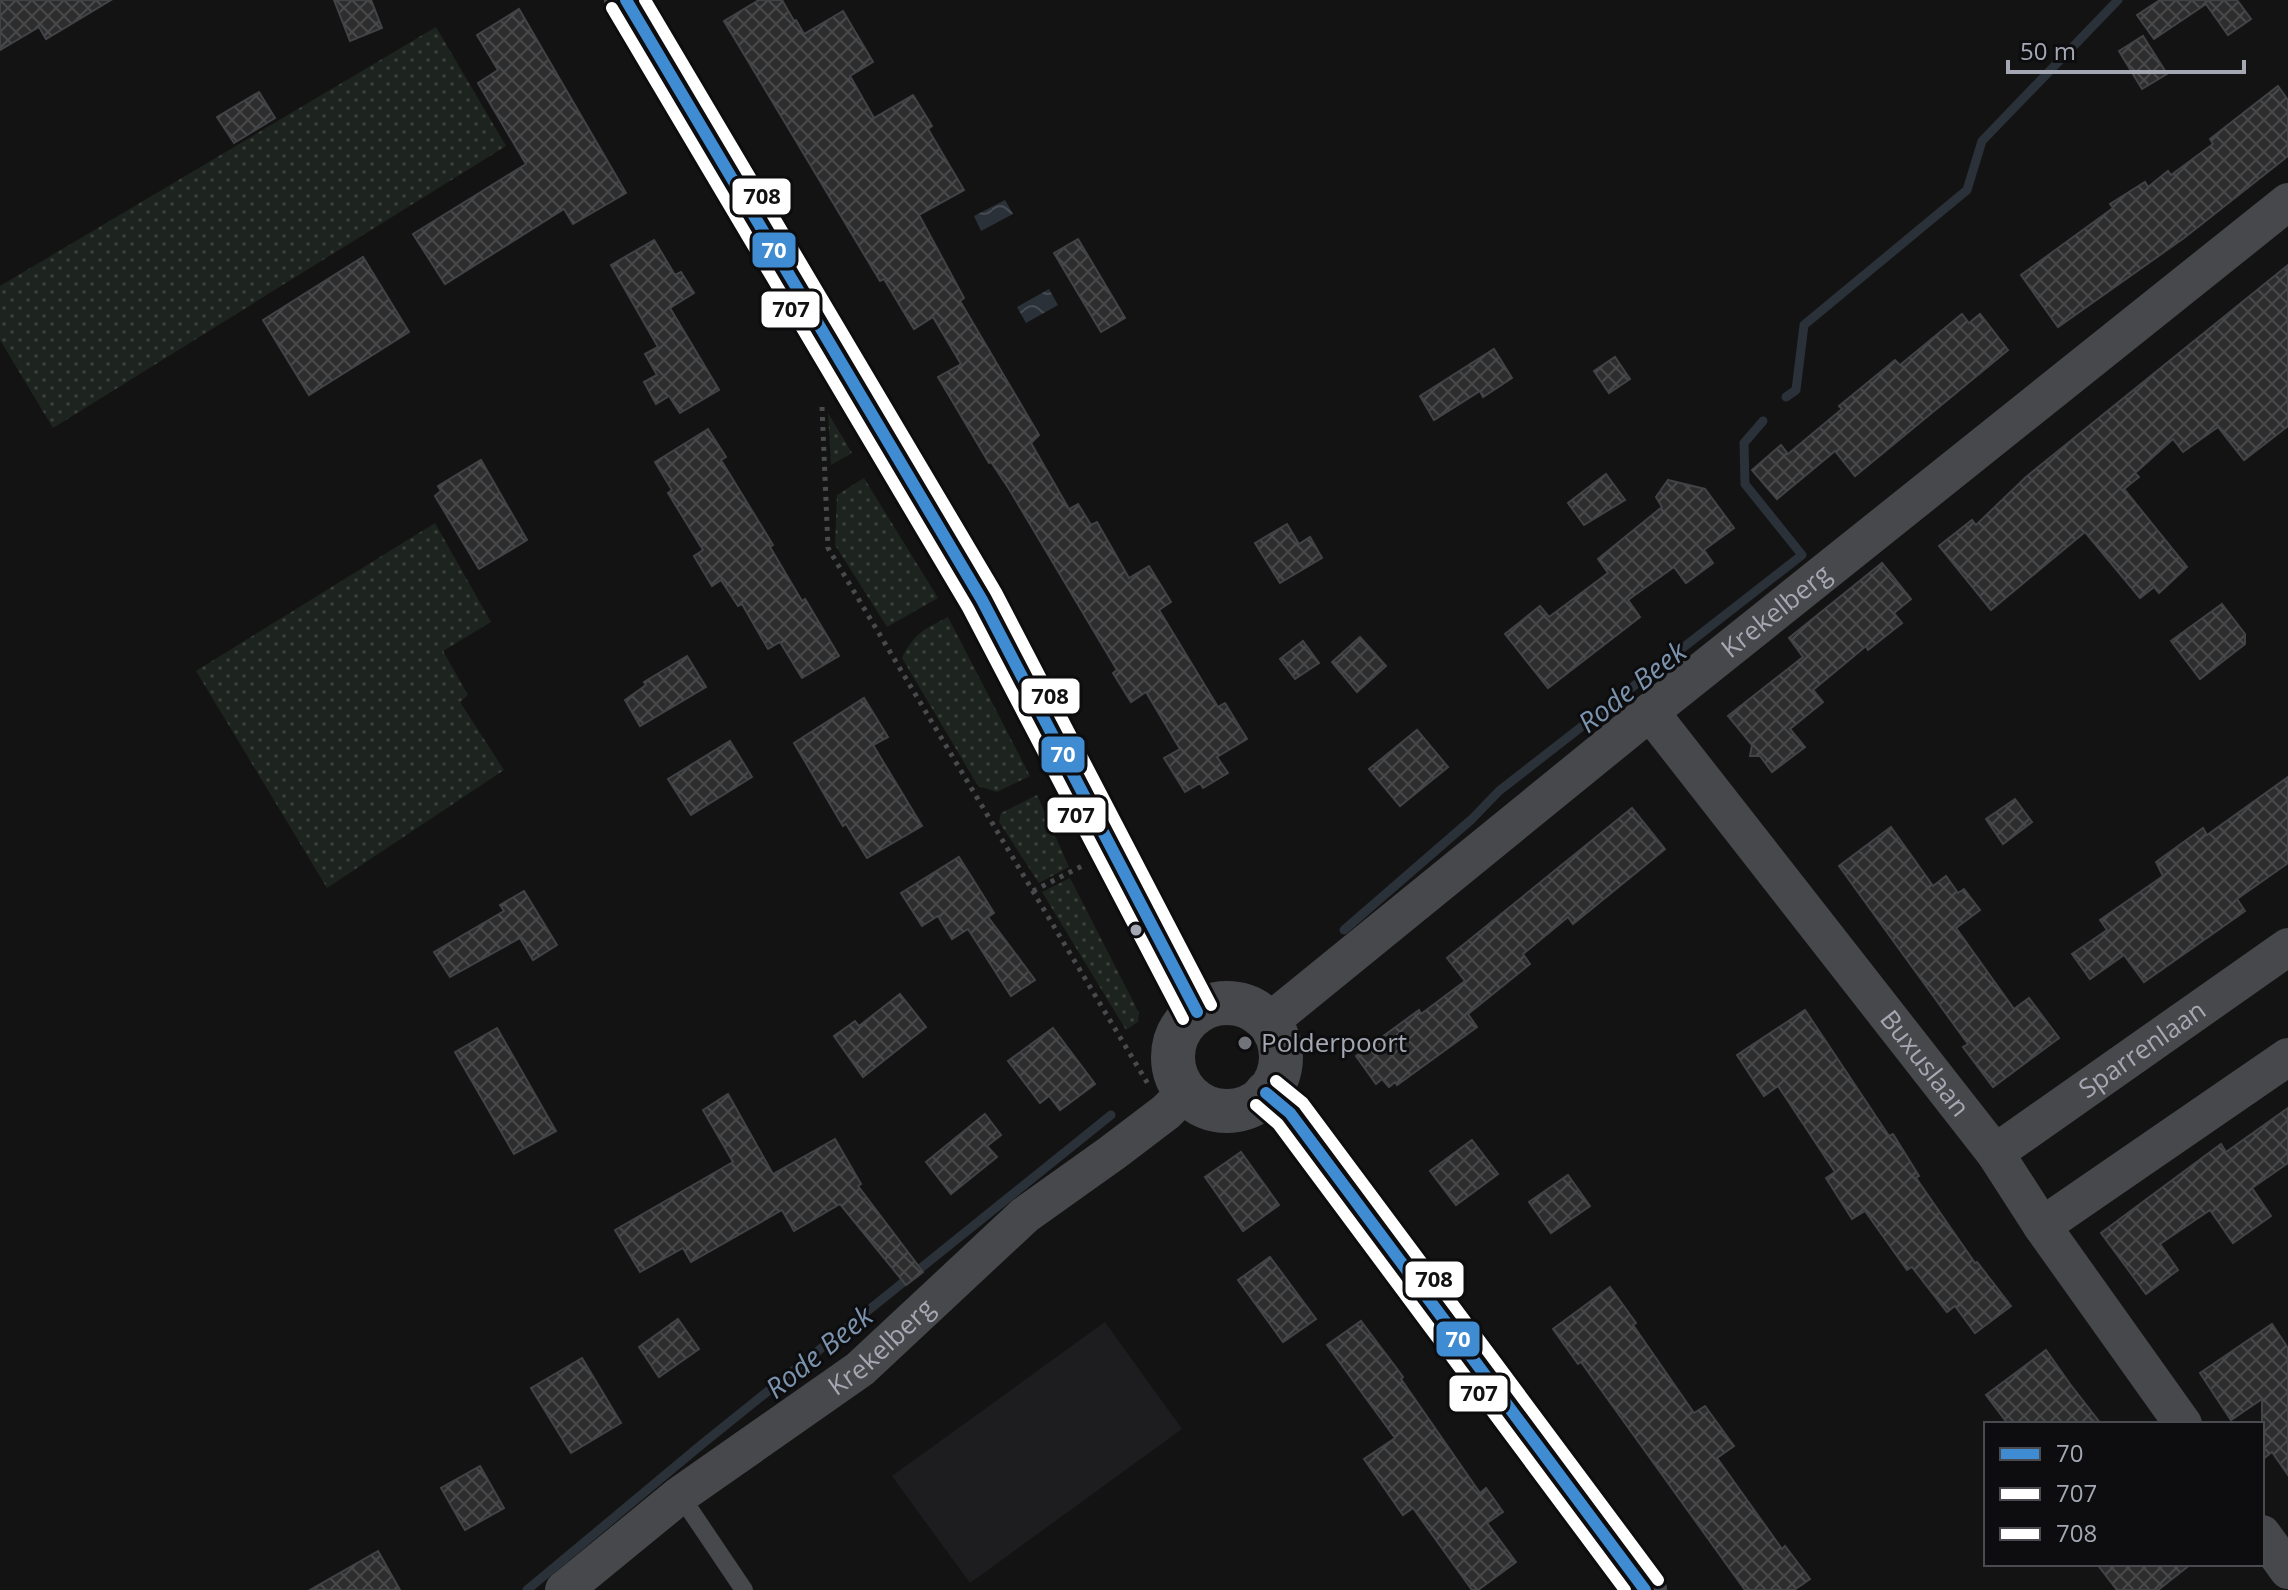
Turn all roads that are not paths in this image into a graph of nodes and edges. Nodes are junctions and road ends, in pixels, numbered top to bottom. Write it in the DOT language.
graph roads {
  1 [pos="626,0"];
  2 [pos="2288,202"];
  3 [pos="1650,712"];
  4 [pos="2288,947"];
  5 [pos="1197,1012"];
  6 [pos="1268,1023"];
  7 [pos="2288,1057"];
  8 [pos="1266,1093"];
  9 [pos="1176,1102"];
  10 [pos="1995,1153"];
  11 [pos="2042,1226"];
  12 [pos="2182,1422"];
  13 [pos="680,1495"];
  14 [pos="2264,1537"];
  15 [pos="2288,1570"];
  16 [pos="564,1590"];
  17 [pos="744,1590"];
  18 [pos="1645,1590"];
  1 -- 5 [label="street"];
  2 -- 3 [label="street, Krekelberg"];
  3 -- 6 [label="street, Krekelberg"];
  3 -- 10 [label="street, Buxuslaan"];
  4 -- 10 [label="street, Sparrenlaan"];
  5 -- 6 [label="street"];
  5 -- 9 [label="street"];
  6 -- 8 [label="street"];
  7 -- 11 [label="street"];
  8 -- 9 [label="street"];
  8 -- 18 [label="street"];
  9 -- 13 [label="street, Krekelberg"];
  10 -- 11 [label="street, Buxuslaan"];
  11 -- 12 [label="street, Buxuslaan"];
  13 -- 16 [label="street, Krekelberg"];
  13 -- 17 [label="lane"];
  14 -- 15 [label="street"];
}
